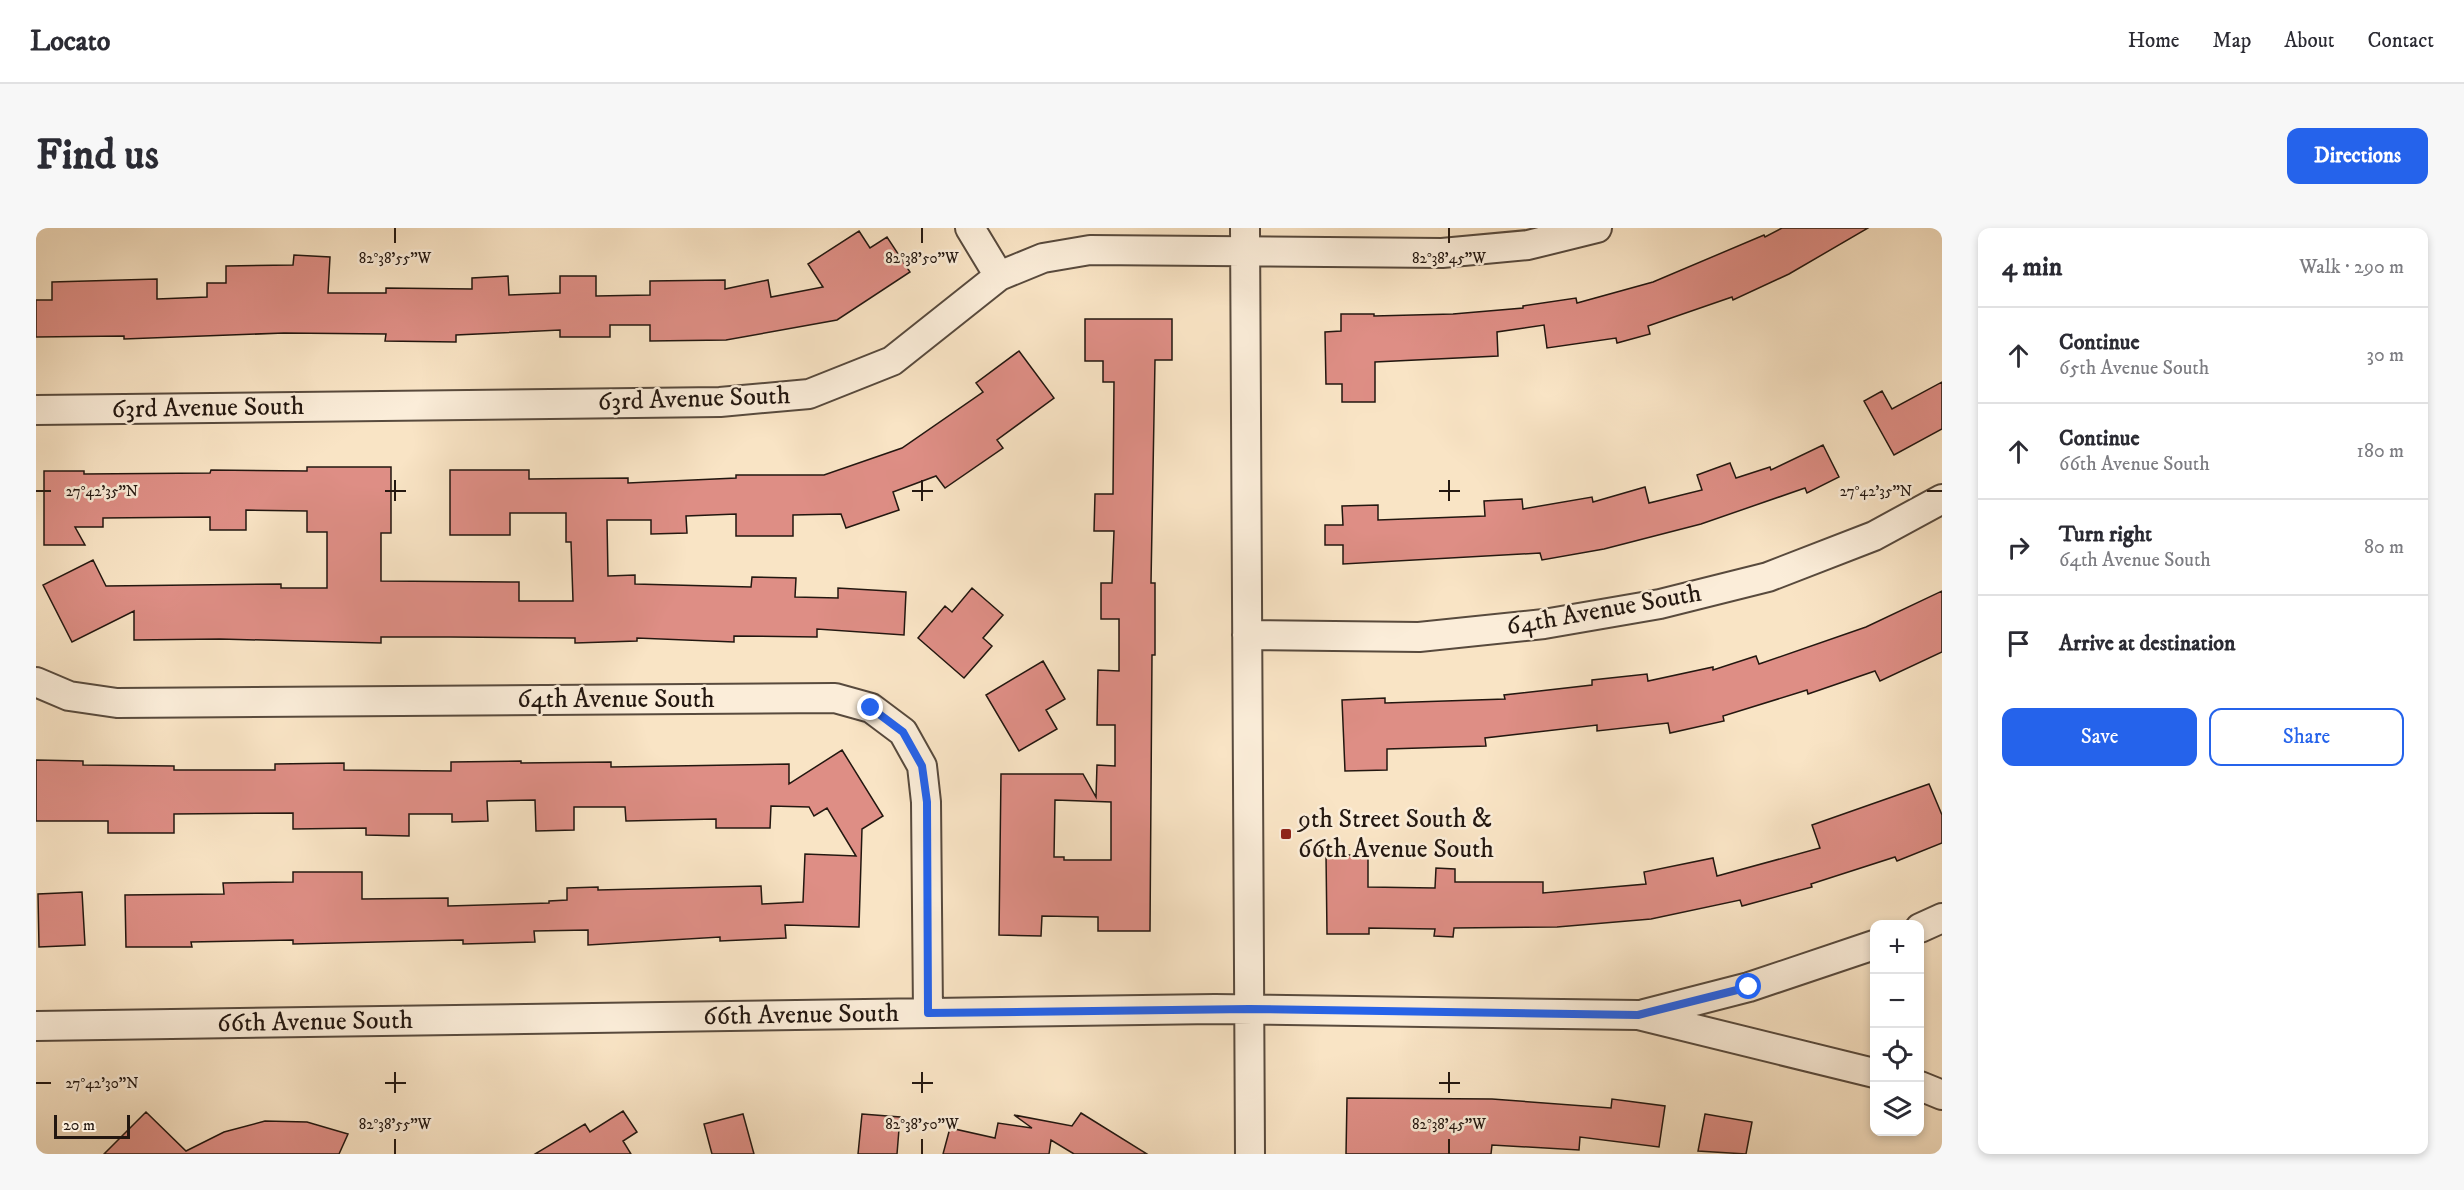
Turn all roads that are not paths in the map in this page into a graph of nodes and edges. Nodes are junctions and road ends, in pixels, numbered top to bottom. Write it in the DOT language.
graph roads {
  1 [pos="970,228"];
  2 [pos="1597,228"];
  3 [pos="1245,241"];
  4 [pos="999,276"];
  5 [pos="36,410"];
  6 [pos="1942,499"];
  7 [pos="1247,634"];
  8 [pos="36,682"];
  9 [pos="1942,918"];
  10 [pos="1924,926"];
  11 [pos="1870,947"];
  12 [pos="1249,1009"];
  13 [pos="928,1013"];
  14 [pos="1638,1015"];
  15 [pos="36,1026"];
  16 [pos="1870,1072"];
  17 [pos="1924,1088"];
  18 [pos="1942,1095"];
  19 [pos="1250,1154"];
  1 -- 4 [label="street"];
  2 -- 3 [label="street, 63rd Avenue South"];
  3 -- 4 [label="street, 63rd Avenue South"];
  3 -- 7 [label="street"];
  4 -- 5 [label="street, 63rd Avenue South"];
  6 -- 7 [label="street, 64th Avenue South"];
  7 -- 12 [label="street"];
  8 -- 13 [label="street, 64th Avenue South"];
  9 -- 10 [label="street"];
  11 -- 14 [label="street"];
  12 -- 13 [label="street, 66th Avenue South"];
  12 -- 14 [label="street, 66th Avenue South"];
  12 -- 19 [label="street"];
  13 -- 15 [label="street, 66th Avenue South"];
  14 -- 16 [label="street"];
  17 -- 18 [label="street"];
}
